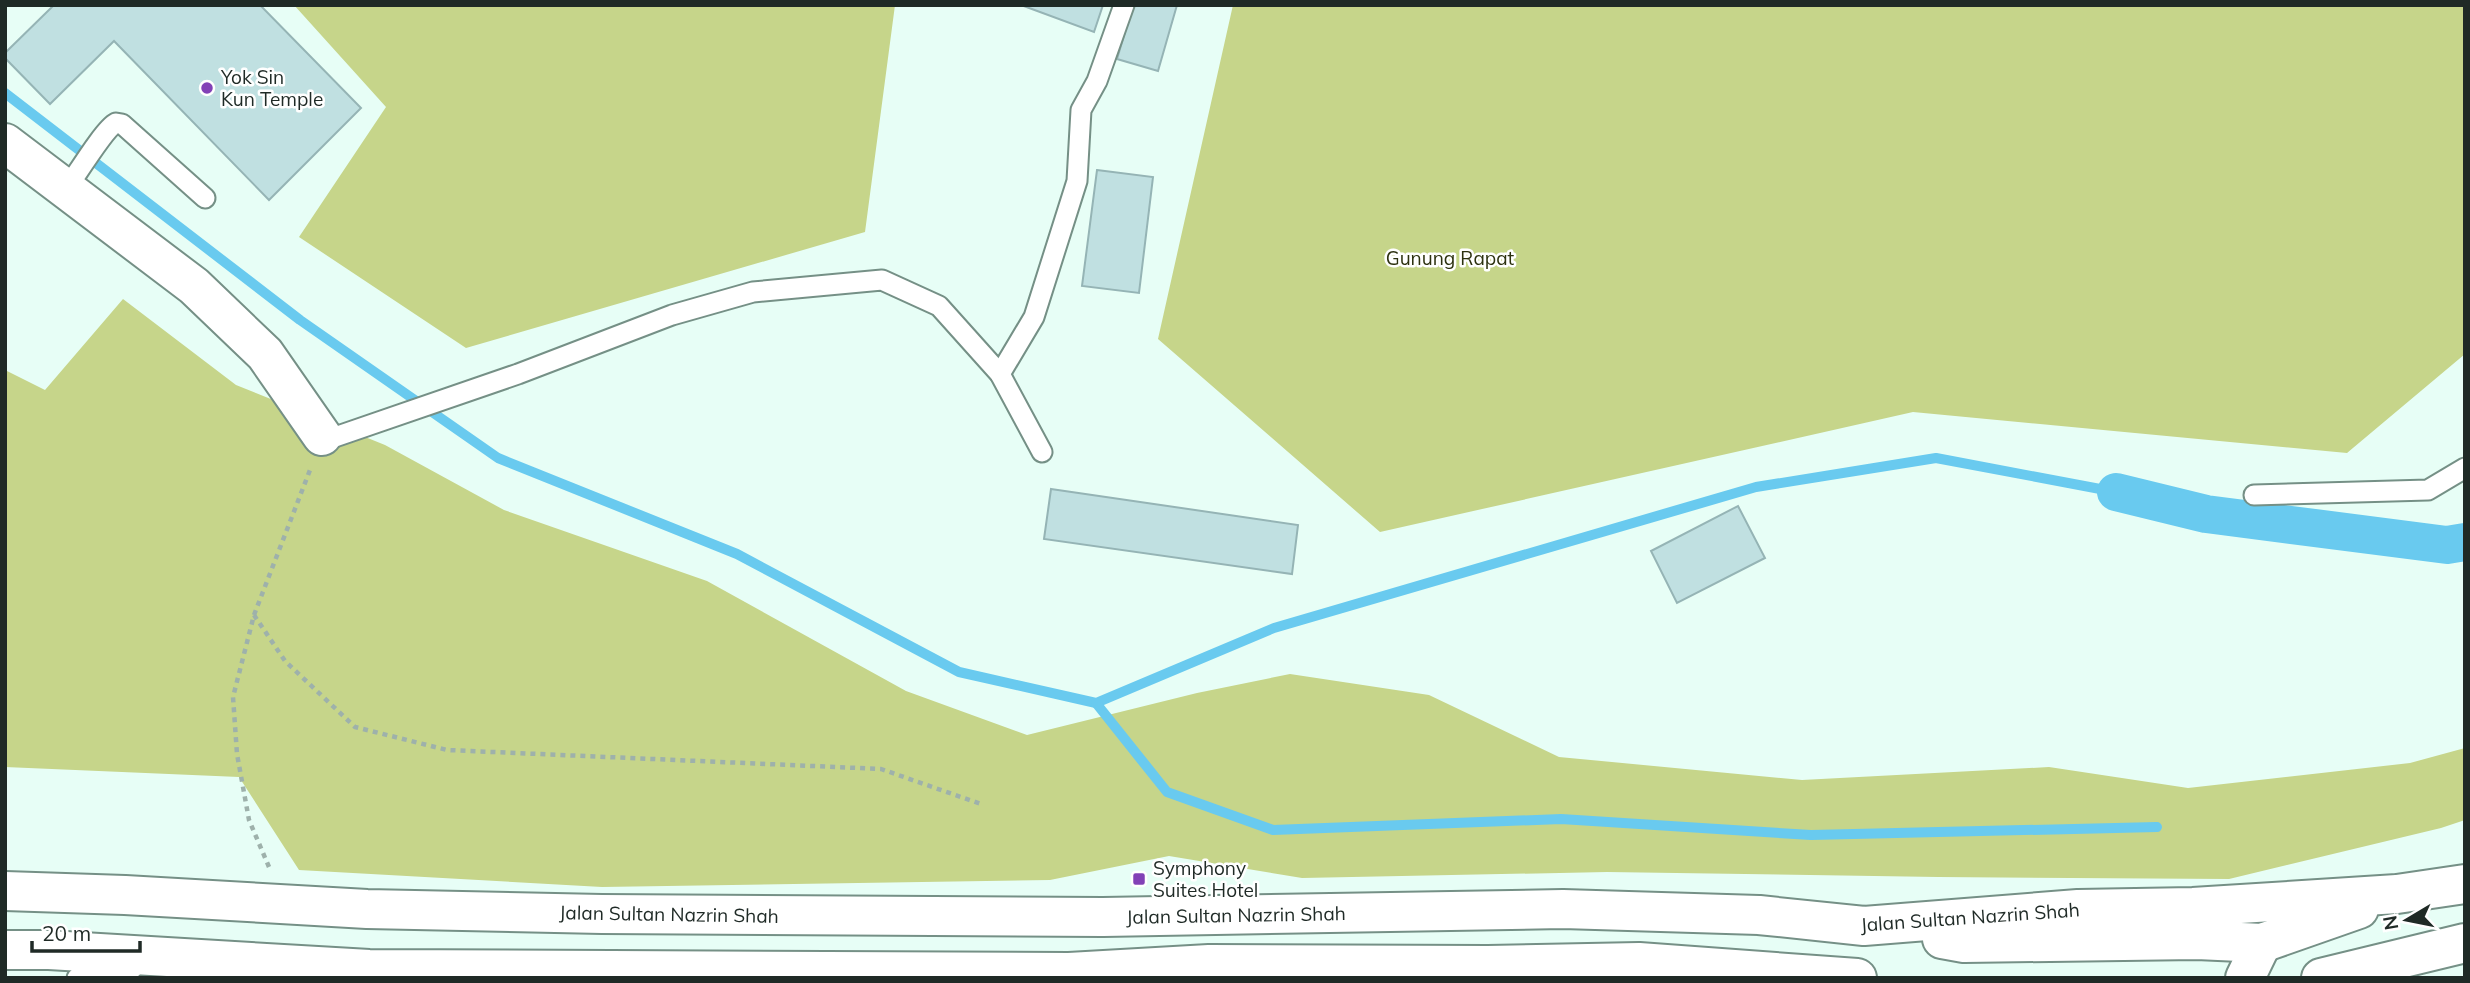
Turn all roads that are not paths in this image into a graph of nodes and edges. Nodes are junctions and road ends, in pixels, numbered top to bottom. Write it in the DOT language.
graph roads {
  1 [pos="1124,5"];
  2 [pos="5,143"];
  3 [pos="71,182"];
  4 [pos="205,198"];
  5 [pos="1000,374"];
  6 [pos="322,436"];
  7 [pos="1042,452"];
  8 [pos="2465,468"];
  9 [pos="2253,495"];
  10 [pos="2465,884"];
  11 [pos="5,891"];
  12 [pos="2397,894"];
  13 [pos="1864,926"];
  14 [pos="2465,943"];
  15 [pos="5,950"];
  16 [pos="192,959"];
  17 [pos="2268,960"];
  18 [pos="1477,971"];
  19 [pos="1077,975"];
  20 [pos="77,978"];
  21 [pos="1857,978"];
  22 [pos="2245,978"];
  23 [pos="2321,978"];
  1 -- 5 [label="lane"];
  2 -- 3 [label="main road"];
  3 -- 4 [label="lane"];
  3 -- 6 [label="main road"];
  5 -- 6 [label="lane"];
  5 -- 7 [label="lane"];
  8 -- 9 [label="lane"];
  10 -- 12 [label="main road, Jalan Sultan Nazrin Shah"];
  11 -- 13 [label="main road, Jalan Sultan Nazrin Shah"];
  12 -- 13 [label="main road, Jalan Sultan Nazrin Shah"];
  12 -- 17 [label="main road"];
  13 -- 17 [label="main road"];
  14 -- 23 [label="main road"];
  15 -- 16 [label="main road"];
  16 -- 19 [label="main road"];
  16 -- 20 [label="lane"];
  17 -- 22 [label="main road"];
  18 -- 19 [label="main road"];
  18 -- 21 [label="main road"];
}
